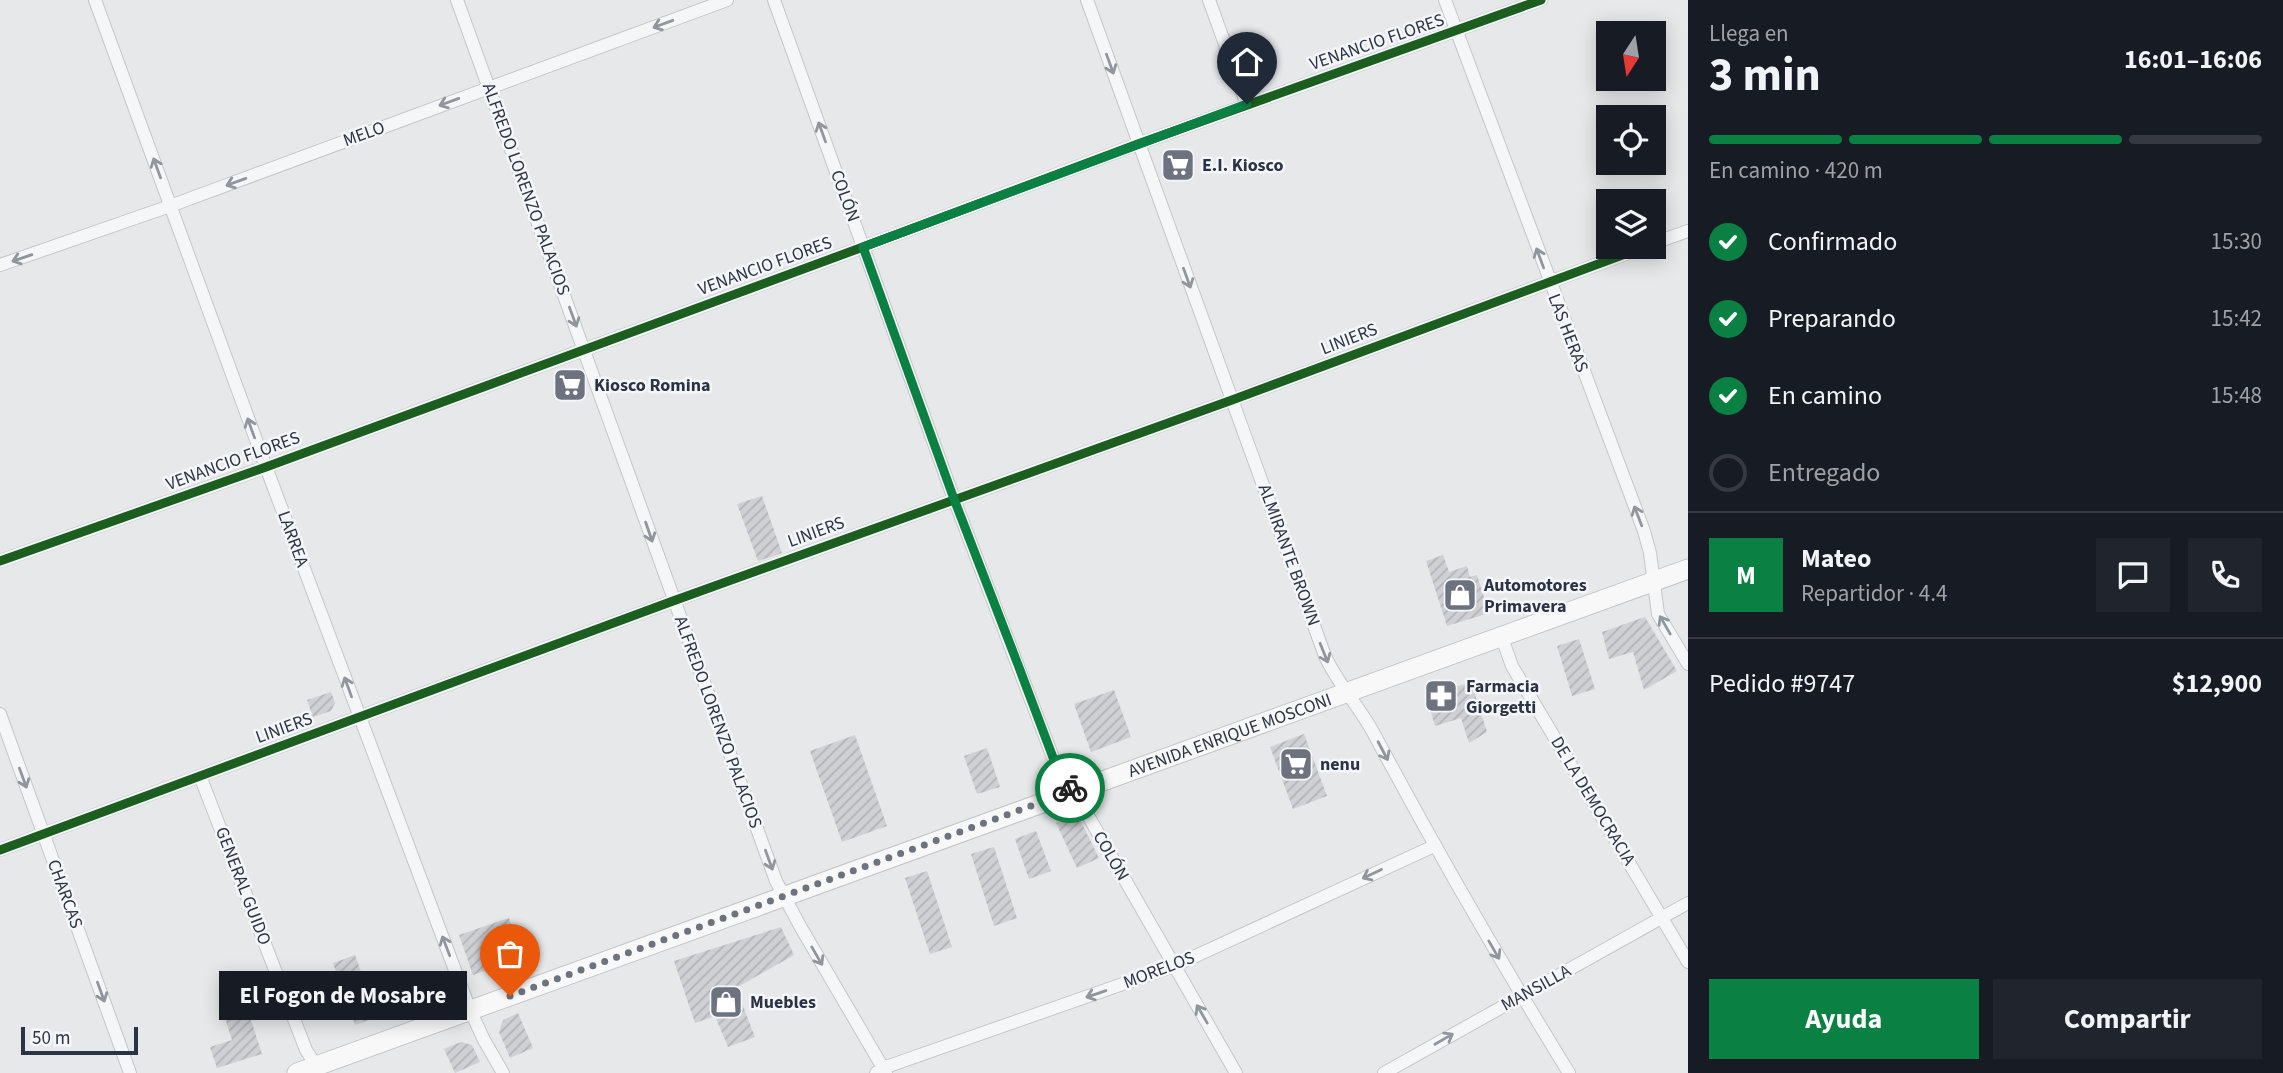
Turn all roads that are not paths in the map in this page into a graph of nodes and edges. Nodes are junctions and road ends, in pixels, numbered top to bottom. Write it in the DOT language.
graph roads {
  1 [pos="95,0"];
  2 [pos="457,0"];
  3 [pos="727,0"];
  4 [pos="774,0"];
  5 [pos="1087,0"];
  6 [pos="1209,0"];
  7 [pos="1445,0"];
  8 [pos="1541,0"];
  9 [pos="1457,31"];
  10 [pos="490,87"];
  11 [pos="1247,104"];
  12 [pos="1138,144"];
  13 [pos="170,206"];
  14 [pos="1688,231"];
  15 [pos="1666,239"];
  16 [pos="863,247"];
  17 [pos="1610,259"];
  18 [pos="0,265"];
  19 [pos="1549,281"];
  20 [pos="584,348"];
  21 [pos="1233,400"];
  22 [pos="265,467"];
  23 [pos="954,499"];
  24 [pos="0,561"];
  25 [pos="1688,569"];
  26 [pos="1655,582"];
  27 [pos="673,601"];
  28 [pos="1502,638"];
  29 [pos="1688,664"];
  30 [pos="1347,694"];
  31 [pos="0,714"];
  32 [pos="359,717"];
  33 [pos="200,776"];
  34 [pos="1072,791"];
  35 [pos="44,834"];
  36 [pos="1434,846"];
  37 [pos="0,850"];
  38 [pos="783,897"];
  39 [pos="1688,903"];
  40 [pos="1663,918"];
  41 [pos="1688,962"];
  42 [pos="1174,966"];
  43 [pos="1521,995"];
  44 [pos="470,1010"];
  45 [pos="319,1069"];
  46 [pos="882,1071"];
  47 [pos="130,1073"];
  48 [pos="297,1073"];
  49 [pos="503,1073"];
  50 [pos="1236,1073"];
  51 [pos="1384,1073"];
  52 [pos="1569,1073"];
  13 -- 1 [label="street, LARREA, one-way"];
  2 -- 10 [label="street, ALFREDO LORENZO PALACIOS"];
  3 -- 10 [label="street, MELO, one-way"];
  16 -- 4 [label="street, COLÓN, one-way"];
  5 -- 12 [label="street, ALMIRANTE BROWN, one-way"];
  6 -- 11 [label="street"];
  7 -- 9 [label="street, LAS HERAS"];
  8 -- 9 [label="street, VENANCIO FLORES"];
  9 -- 11 [label="street, VENANCIO FLORES"];
  19 -- 9 [label="street, LAS HERAS, one-way"];
  10 -- 13 [label="street, MELO, one-way"];
  10 -- 20 [label="street, ALFREDO LORENZO PALACIOS, one-way"];
  11 -- 12 [label="street, VENANCIO FLORES"];
  12 -- 16 [label="street, VENANCIO FLORES"];
  12 -- 21 [label="street, ALMIRANTE BROWN, one-way"];
  13 -- 18 [label="street, MELO, one-way"];
  22 -- 13 [label="street, LARREA, one-way"];
  14 -- 15 [label="street"];
  16 -- 20 [label="street, VENANCIO FLORES"];
  16 -- 23 [label="street, COLÓN"];
  17 -- 19 [label="street, LINIERS"];
  19 -- 21 [label="street, LINIERS"];
  26 -- 19 [label="street, LAS HERAS, one-way"];
  20 -- 22 [label="street, VENANCIO FLORES"];
  20 -- 27 [label="street, ALFREDO LORENZO PALACIOS, one-way"];
  21 -- 23 [label="street, LINIERS"];
  21 -- 30 [label="street, ALMIRANTE BROWN, one-way"];
  22 -- 24 [label="street, VENANCIO FLORES"];
  32 -- 22 [label="street, LARREA, one-way"];
  23 -- 27 [label="street, LINIERS"];
  23 -- 34 [label="street, COLÓN"];
  25 -- 26 [label="main road, AVENIDA ENRIQUE MOSCONI"];
  26 -- 28 [label="main road, AVENIDA ENRIQUE MOSCONI"];
  29 -- 26 [label="street, LAS HERAS, one-way"];
  27 -- 32 [label="street, LINIERS"];
  27 -- 38 [label="street, ALFREDO LORENZO PALACIOS, one-way"];
  28 -- 30 [label="main road, AVENIDA ENRIQUE MOSCONI"];
  28 -- 40 [label="street, DE LA DEMOCRACIA"];
  30 -- 34 [label="main road, AVENIDA ENRIQUE MOSCONI"];
  30 -- 36 [label="street, ALMIRANTE BROWN, one-way"];
  31 -- 35 [label="street, CHARCAS, one-way"];
  32 -- 33 [label="street, LINIERS"];
  44 -- 32 [label="street, LARREA, one-way"];
  33 -- 35 [label="street, LINIERS"];
  33 -- 45 [label="street, GENERAL GUIDO"];
  34 -- 38 [label="main road, AVENIDA ENRIQUE MOSCONI"];
  34 -- 42 [label="street, COLÓN"];
  35 -- 37 [label="street, LINIERS"];
  35 -- 47 [label="street, CHARCAS, one-way"];
  36 -- 42 [label="street, MORELOS, one-way"];
  36 -- 43 [label="street, ALMIRANTE BROWN, one-way"];
  38 -- 44 [label="main road, AVENIDA ENRIQUE MOSCONI"];
  38 -- 46 [label="street, ALFREDO LORENZO PALACIOS, one-way"];
  39 -- 40 [label="street, MANSILLA"];
  40 -- 41 [label="street, DE LA DEMOCRACIA"];
  40 -- 43 [label="street, MANSILLA"];
  42 -- 46 [label="street, MORELOS, one-way"];
  50 -- 42 [label="street, COLÓN, one-way"];
  51 -- 43 [label="street, MANSILLA, one-way"];
  43 -- 52 [label="street, ALMIRANTE BROWN"];
  44 -- 45 [label="main road, AVENIDA ENRIQUE MOSCONI"];
  44 -- 49 [label="street, LARREA"];
  45 -- 48 [label="main road, AVENIDA ENRIQUE MOSCONI"];
}
